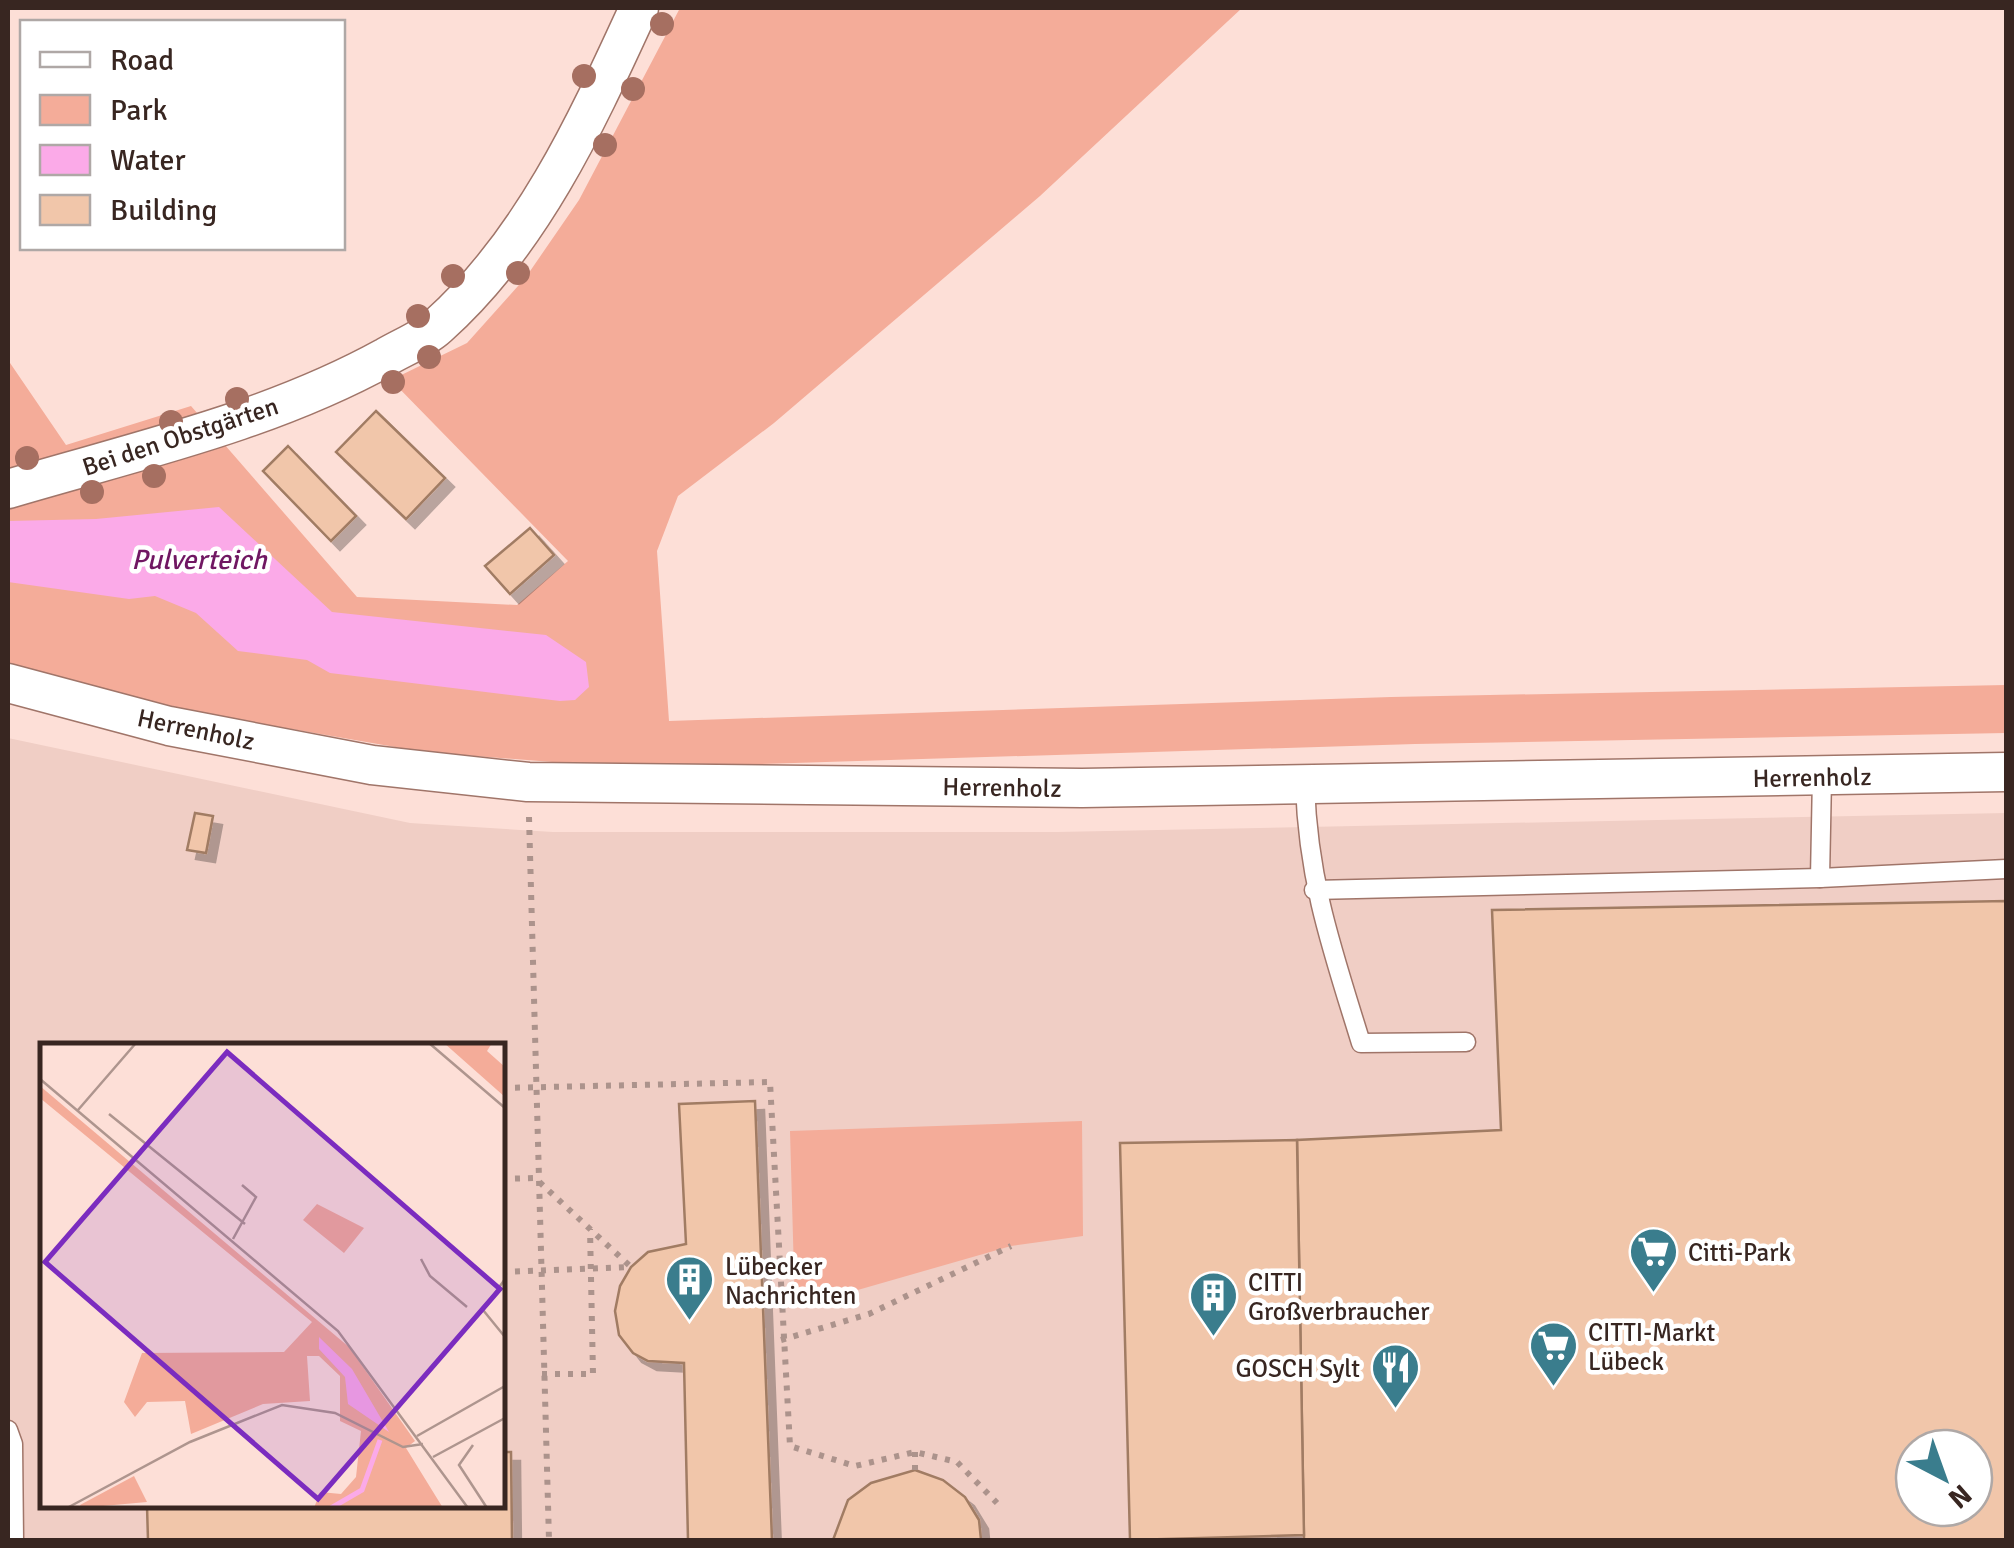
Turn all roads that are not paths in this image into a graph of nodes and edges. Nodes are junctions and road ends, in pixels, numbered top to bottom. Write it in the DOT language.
graph roads {
  1 [pos="639,8"];
  2 [pos="8,489"];
  3 [pos="8,682"];
  4 [pos="2006,772"];
  5 [pos="1822,777"];
  6 [pos="1305,786"];
  7 [pos="2006,869"];
  8 [pos="1820,878"];
  9 [pos="1314,890"];
  10 [pos="1466,1042"];
  11 [pos="8,1430"];
  12 [pos="14,1540"];
  1 -- 2 [label="street, Bei den Obstgärten"];
  3 -- 6 [label="street, Herrenholz"];
  4 -- 5 [label="street, Herrenholz"];
  5 -- 6 [label="street, Herrenholz"];
  5 -- 8 [label="lane"];
  6 -- 9 [label="lane"];
  7 -- 8 [label="lane"];
  8 -- 9 [label="lane"];
  9 -- 10 [label="lane"];
  11 -- 12 [label="lane"];
}
